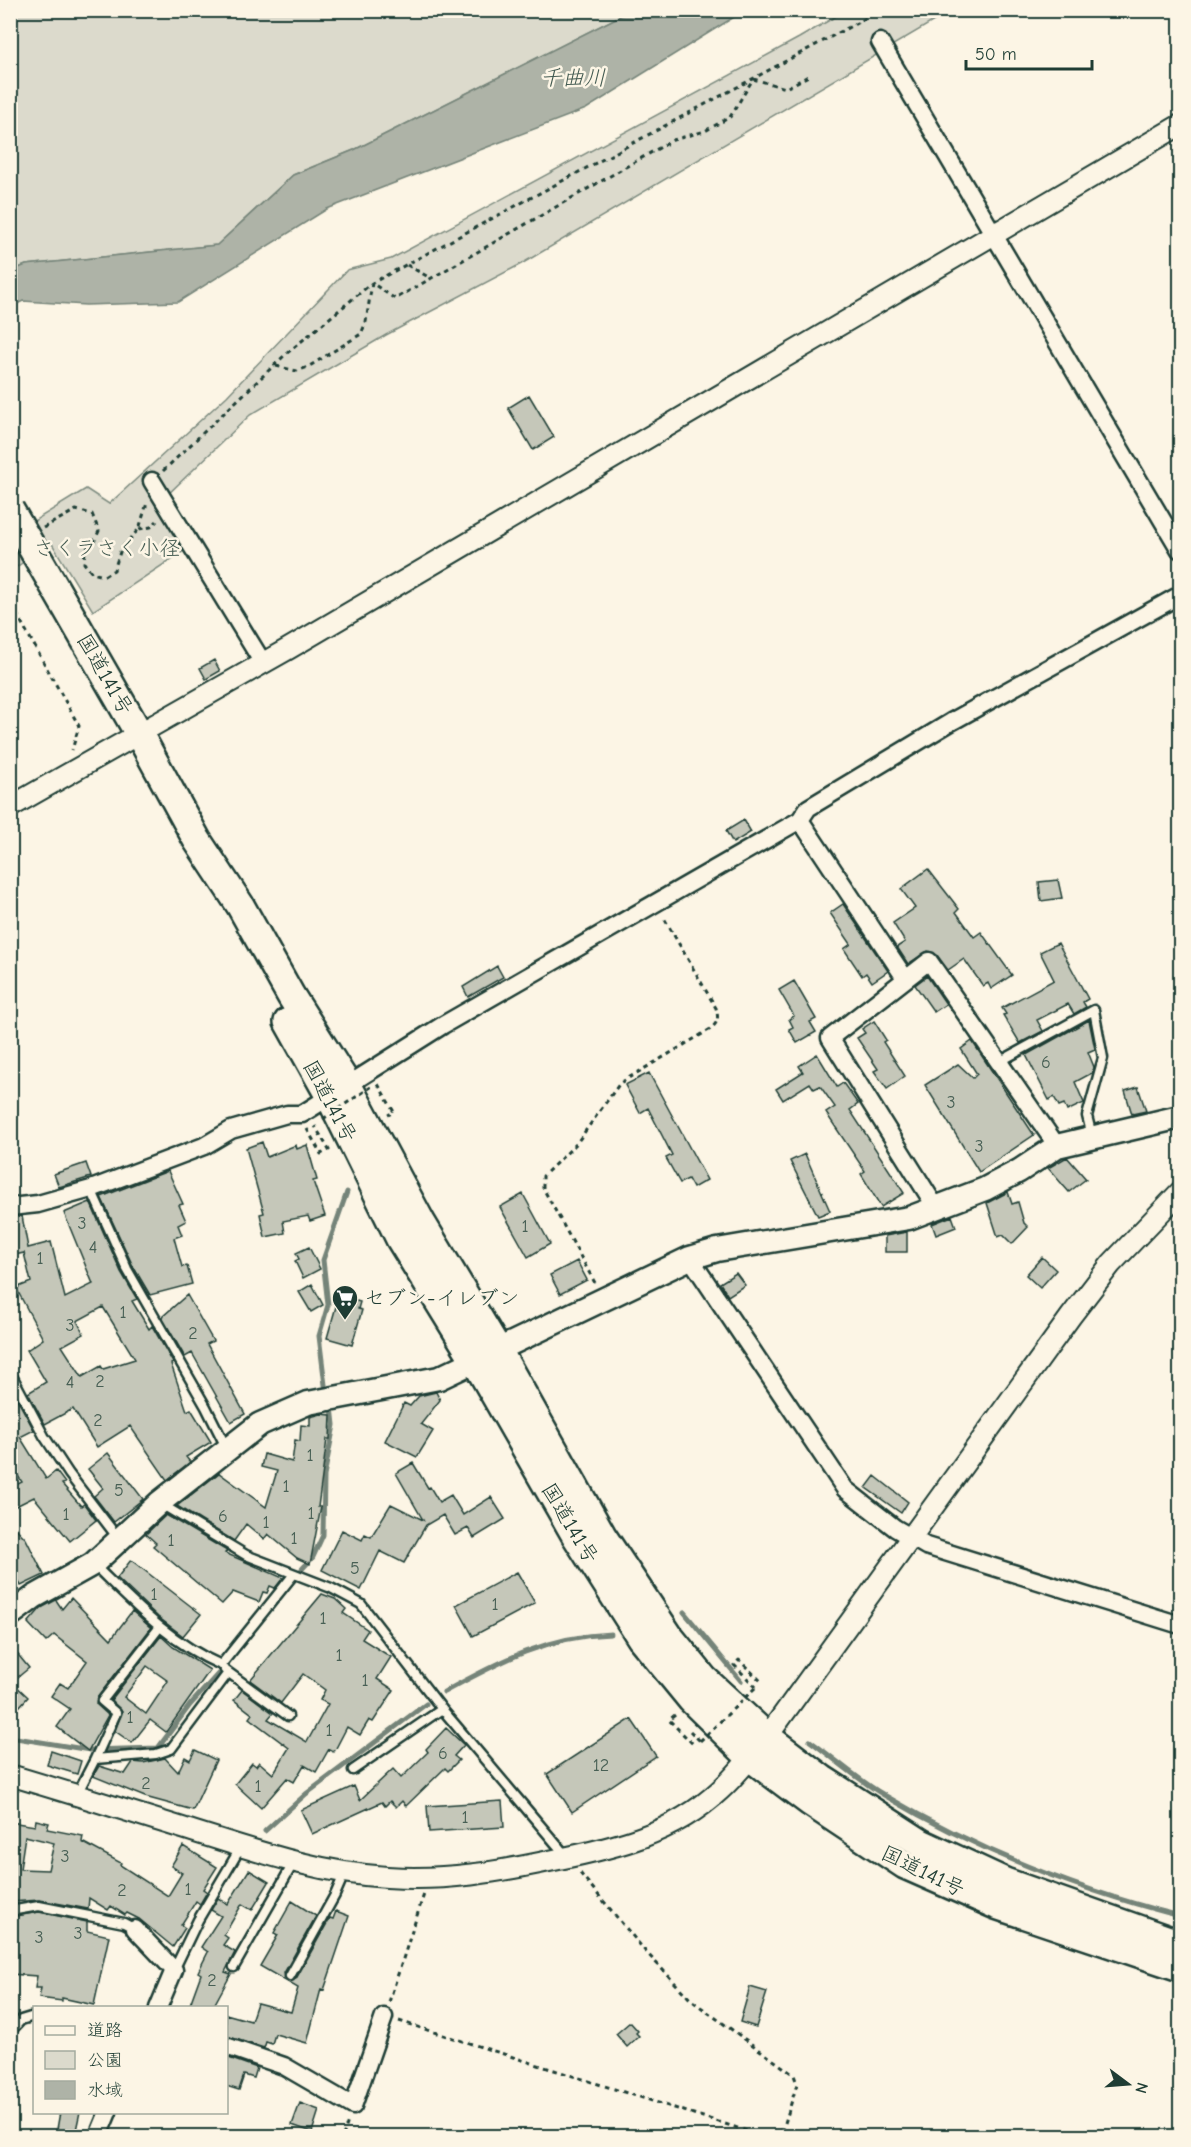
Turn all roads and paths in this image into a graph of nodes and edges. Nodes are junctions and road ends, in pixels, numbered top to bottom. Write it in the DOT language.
graph roads {
  1 [pos="881,10"];
  2 [pos="880,42"];
  3 [pos="810,75"];
  4 [pos="753,79"];
  5 [pos="1180,125"];
  6 [pos="994,234"];
  7 [pos="406,265"];
  8 [pos="432,279"];
  9 [pos="372,283"];
  10 [pos="274,365"];
  11 [pos="152,482"];
  12 [pos="154,508"];
  13 [pos="10,510"];
  14 [pos="157,513"];
  15 [pos="139,529"];
  16 [pos="36,543"];
  17 [pos="1180,550"];
  18 [pos="1180,595"];
  19 [pos="10,609"];
  20 [pos="263,663"];
  21 [pos="138,732"];
  22 [pos="66,754"];
  23 [pos="10,807"];
  24 [pos="800,820"];
  25 [pos="656,903"];
  26 [pos="905,978"];
  27 [pos="998,1063"];
  28 [pos="377,1082"];
  29 [pos="343,1097"];
  30 [pos="377,1097"];
  31 [pos="383,1106"];
  32 [pos="1180,1117"];
  33 [pos="314,1124"];
  34 [pos="307,1128"];
  35 [pos="1092,1136"];
  36 [pos="1057,1146"];
  37 [pos="91,1189"];
  38 [pos="1180,1192"];
  39 [pos="10,1207"];
  40 [pos="937,1209"];
  41 [pos="690,1258"];
  42 [pos="604,1299"];
  43 [pos="487,1357"];
  44 [pos="10,1372"];
  45 [pos="227,1449"];
  46 [pos="159,1503"];
  47 [pos="912,1539"];
  48 [pos="120,1540"];
  49 [pos="93,1564"];
  50 [pos="294,1574"];
  51 [pos="10,1615"];
  52 [pos="1180,1625"];
  53 [pos="159,1628"];
  54 [pos="221,1665"];
  55 [pos="228,1672"];
  56 [pos="763,1683"];
  57 [pos="442,1709"];
  58 [pos="288,1716"];
  59 [pos="681,1721"];
  60 [pos="687,1728"];
  61 [pos="693,1744"];
  62 [pos="759,1747"];
  63 [pos="95,1757"];
  64 [pos="353,1770"];
  65 [pos="10,1775"];
  66 [pos="77,1794"];
  67 [pos="241,1846"];
  68 [pos="567,1858"];
  69 [pos="294,1861"];
  70 [pos="345,1872"];
  71 [pos="429,1878"];
  72 [pos="10,1911"];
  73 [pos="135,1929"];
  74 [pos="1180,1944"];
  75 [pos="234,1966"];
  76 [pos="1180,1967"];
  77 [pos="174,1970"];
  78 [pos="290,1976"];
  79 [pos="158,2006"];
  80 [pos="33,2016"];
  81 [pos="384,2017"];
  82 [pos="10,2032"];
  83 [pos="228,2047"];
  84 [pos="107,2114"];
  85 [pos="98,2136"];
  86 [pos="763,2136"];
  87 [pos="781,2136"];
  1 -- 4 [label="path"];
  2 -- 6 [label="street"];
  3 -- 4 [label="path"];
  4 -- 7 [label="path"];
  4 -- 8 [label="path"];
  5 -- 6 [label="street"];
  6 -- 17 [label="street"];
  6 -- 20 [label="street"];
  7 -- 8 [label="path"];
  7 -- 9 [label="path"];
  8 -- 9 [label="path"];
  9 -- 10 [label="path"];
  9 -- 10 [label="path"];
  10 -- 11 [label="path"];
  11 -- 20 [label="street"];
  12 -- 15 [label="path"];
  13 -- 16 [label="highway, 国道141号, bridge"];
  14 -- 15 [label="path"];
  15 -- 16 [label="path"];
  16 -- 21 [label="highway, 国道141号"];
  18 -- 24 [label="street"];
  19 -- 22 [label="path"];
  20 -- 21 [label="street"];
  21 -- 23 [label="street"];
  21 -- 29 [label="highway, 国道141号"];
  24 -- 25 [label="street"];
  24 -- 26 [label="street"];
  25 -- 29 [label="street"];
  25 -- 42 [label="path"];
  26 -- 27 [label="street"];
  26 -- 40 [label="street"];
  27 -- 35 [label="lane"];
  27 -- 36 [label="street"];
  28 -- 31 [label="path"];
  29 -- 29 [label="path, bridge"];
  29 -- 30 [label="path"];
  29 -- 37 [label="street"];
  29 -- 43 [label="highway, 国道141号"];
  32 -- 35 [label="main road"];
  33 -- 34 [label="path"];
  35 -- 36 [label="main road"];
  36 -- 40 [label="main road"];
  37 -- 39 [label="street"];
  37 -- 45 [label="lane"];
  38 -- 47 [label="street"];
  40 -- 41 [label="main road"];
  41 -- 42 [label="main road"];
  41 -- 47 [label="street"];
  42 -- 43 [label="main road"];
  43 -- 45 [label="main road"];
  43 -- 62 [label="highway, 国道141号"];
  43 -- 62 [label="highway, 国道141号"];
  44 -- 48 [label="lane"];
  45 -- 46 [label="main road"];
  46 -- 48 [label="main road"];
  46 -- 50 [label="lane"];
  47 -- 52 [label="street"];
  47 -- 62 [label="street"];
  48 -- 49 [label="main road"];
  49 -- 51 [label="main road"];
  49 -- 53 [label="lane"];
  50 -- 54 [label="lane"];
  50 -- 57 [label="lane"];
  53 -- 54 [label="lane"];
  53 -- 63 [label="lane"];
  54 -- 55 [label="lane"];
  55 -- 58 [label="lane"];
  55 -- 63 [label="lane"];
  56 -- 60 [label="path, bridge"];
  57 -- 64 [label="lane"];
  57 -- 68 [label="lane"];
  59 -- 61 [label="path"];
  62 -- 68 [label="street"];
  62 -- 74 [label="highway, 国道141号"];
  62 -- 76 [label="highway, 国道141号"];
  63 -- 66 [label="lane"];
  65 -- 66 [label="street"];
  66 -- 67 [label="street"];
  67 -- 69 [label="street"];
  67 -- 77 [label="lane"];
  68 -- 71 [label="street"];
  68 -- 87 [label="path"];
  69 -- 70 [label="street"];
  69 -- 75 [label="lane"];
  70 -- 71 [label="street"];
  70 -- 78 [label="lane"];
  71 -- 81 [label="path"];
  72 -- 73 [label="lane"];
  73 -- 77 [label="street"];
  77 -- 79 [label="street"];
  80 -- 82 [label="lane"];
  81 -- 83 [label="street"];
  81 -- 86 [label="path"];
  84 -- 85 [label="street"];
}
